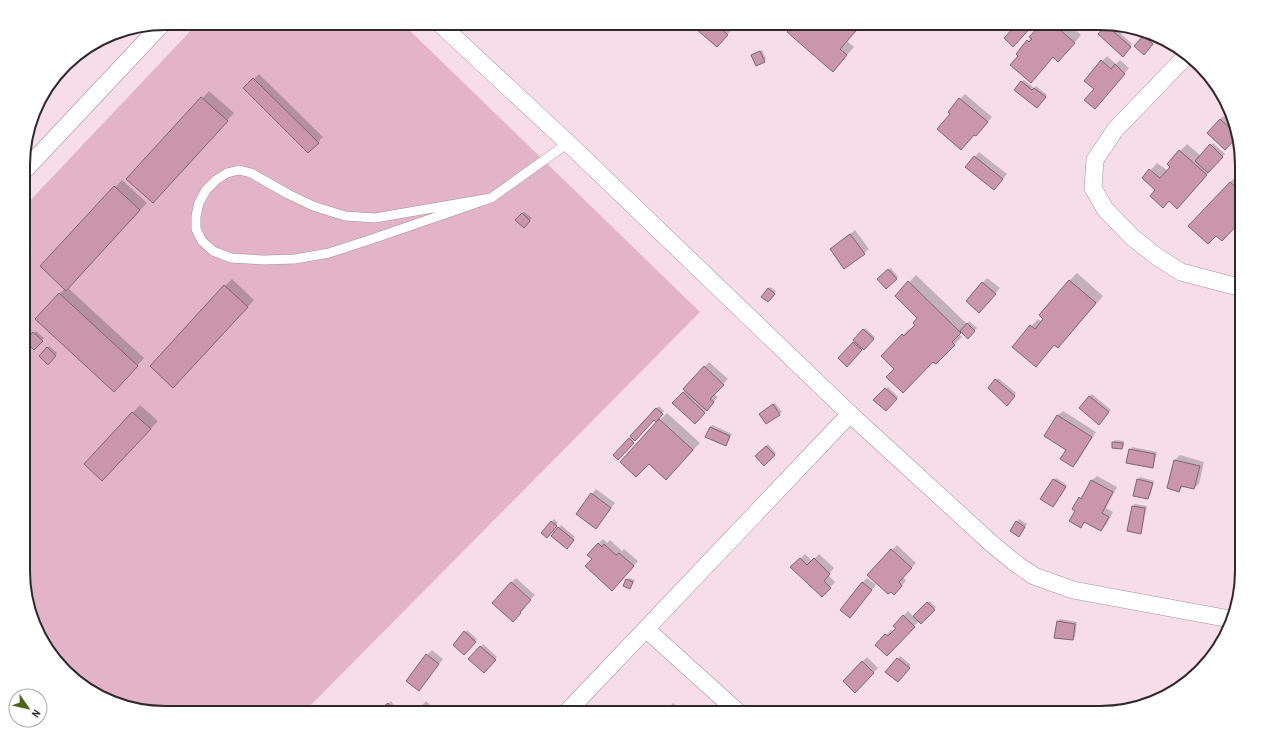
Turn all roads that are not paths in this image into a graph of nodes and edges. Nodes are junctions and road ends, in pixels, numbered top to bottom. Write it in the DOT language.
graph roads {
  1 [pos="447,30"];
  2 [pos="156,31"];
  3 [pos="1183,59"];
  4 [pos="568,143"];
  5 [pos="30,165"];
  6 [pos="491,198"];
  7 [pos="1235,286"];
  8 [pos="850,414"];
  9 [pos="1226,618"];
  10 [pos="646,629"];
  11 [pos="573,706"];
  12 [pos="732,706"];
  1 -- 4 [label="street"];
  2 -- 5 [label="street"];
  3 -- 7 [label="street"];
  4 -- 6 [label="lane"];
  4 -- 8 [label="street"];
  6 -- 6 [label="lane"];
  8 -- 9 [label="street"];
  8 -- 10 [label="street"];
  10 -- 11 [label="street"];
  10 -- 12 [label="street"];
}
